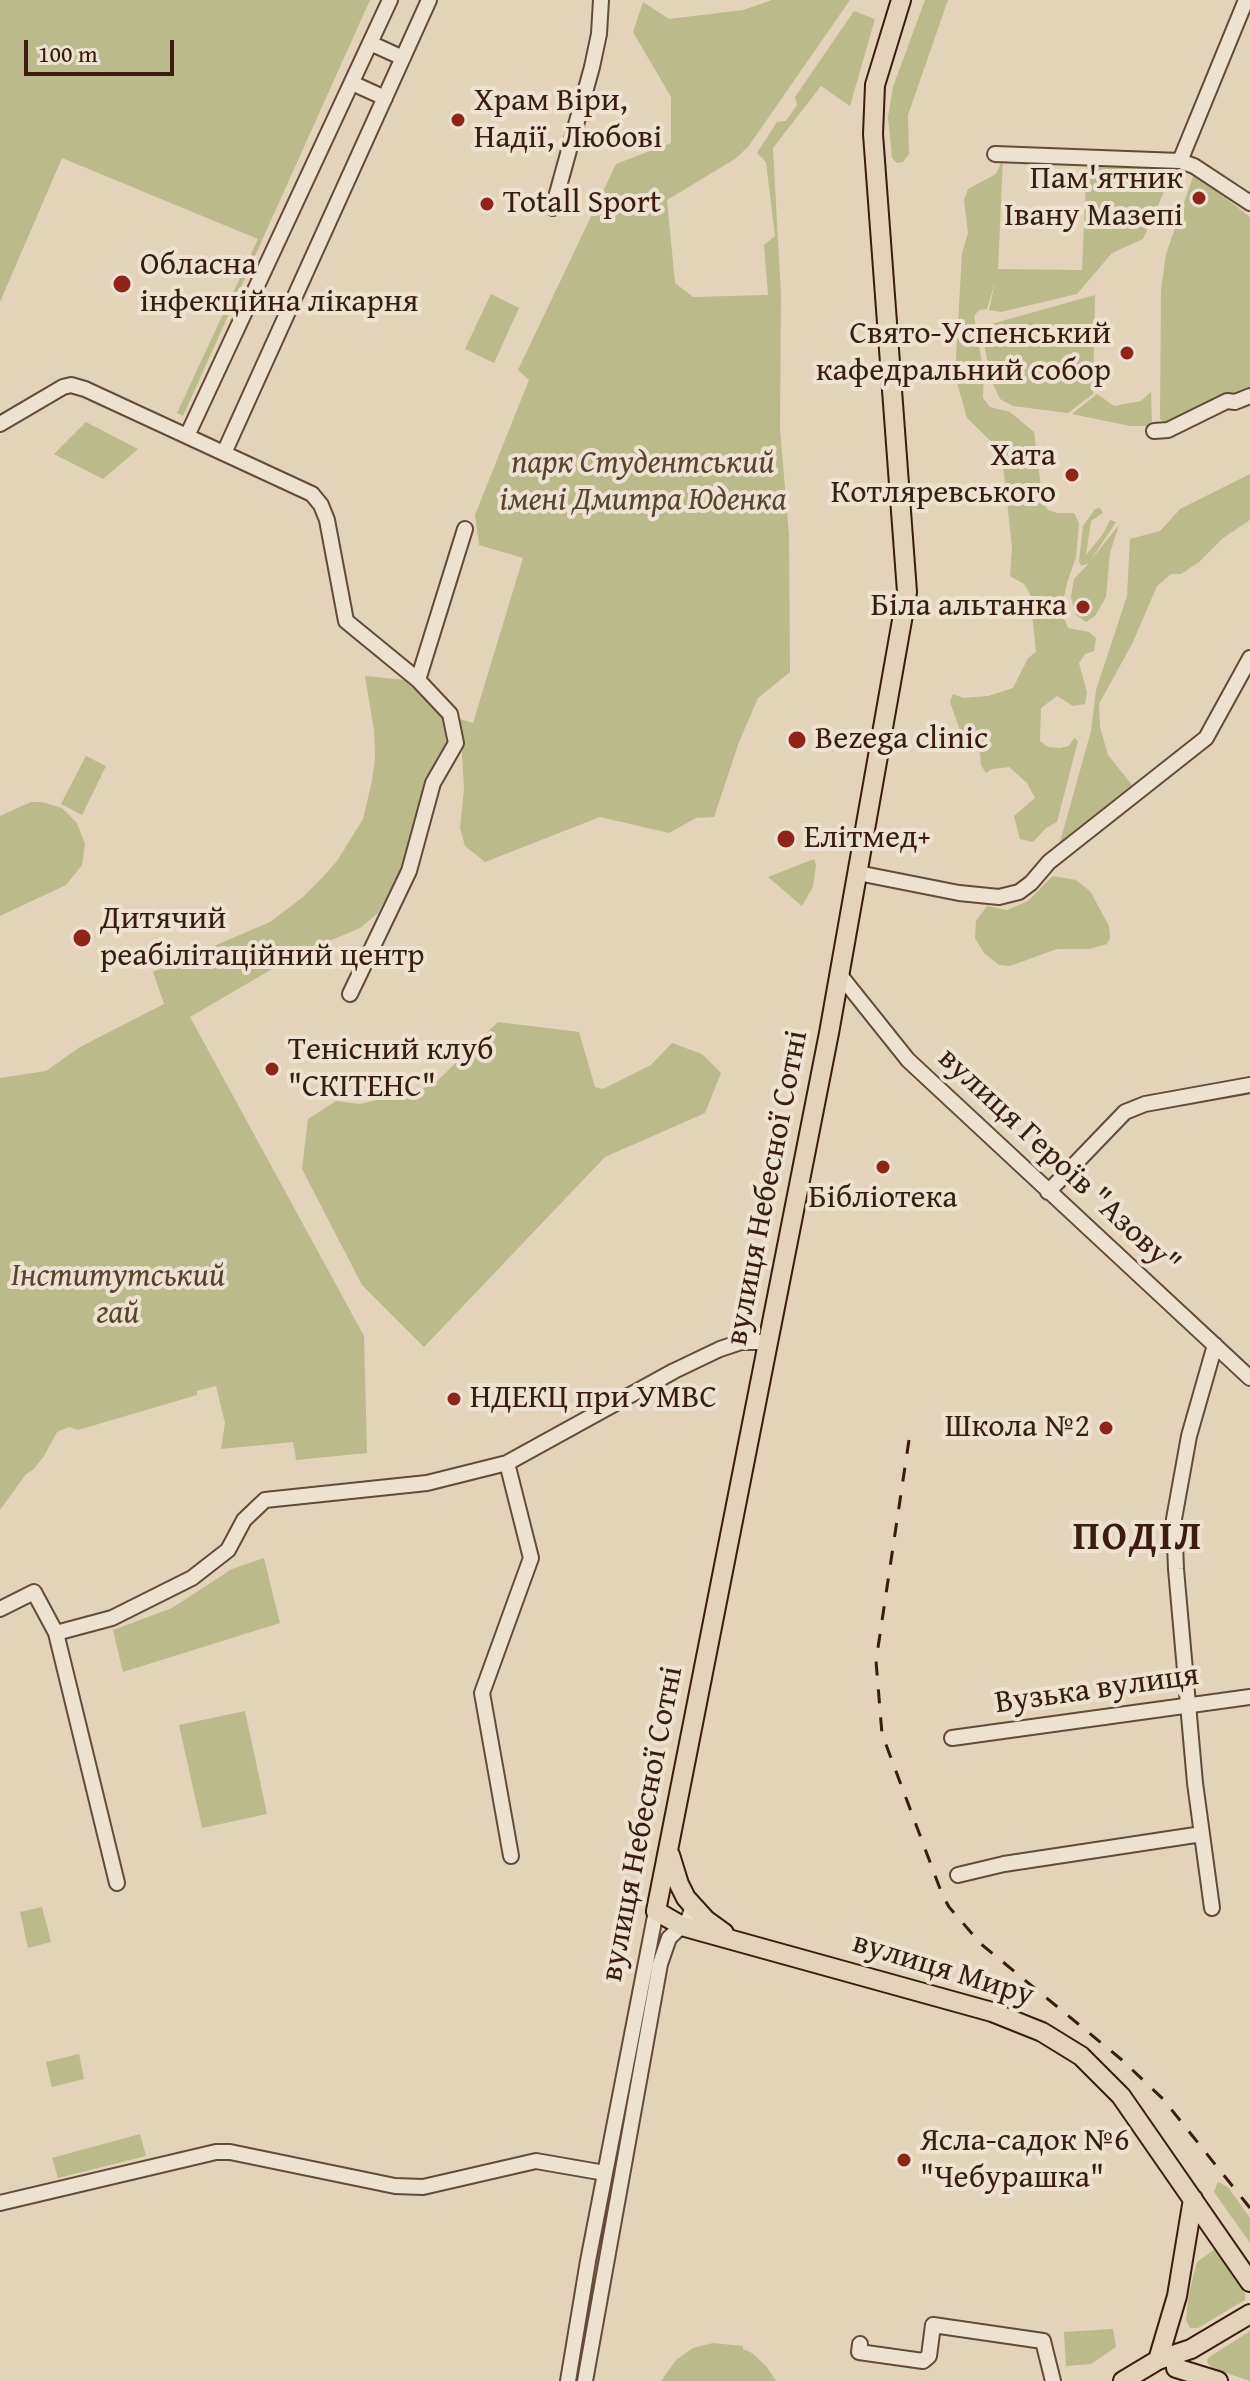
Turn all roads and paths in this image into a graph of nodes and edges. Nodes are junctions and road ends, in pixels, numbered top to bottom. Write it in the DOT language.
graph roads {
  1 [pos="390,0"];
  2 [pos="429,0"];
  3 [pos="601,0"];
  4 [pos="901,0"];
  5 [pos="1246,0"];
  6 [pos="370,43"];
  7 [pos="403,58"];
  8 [pos="352,83"];
  9 [pos="385,98"];
  10 [pos="995,154"];
  11 [pos="1180,161"];
  12 [pos="1249,200"];
  13 [pos="553,208"];
  14 [pos="1250,396"];
  15 [pos="0,424"];
  16 [pos="1154,431"];
  17 [pos="187,436"];
  18 [pos="224,453"];
  19 [pos="465,529"];
  20 [pos="1249,664"];
  21 [pos="418,680"];
  22 [pos="858,873"];
  23 [pos="840,975"];
  24 [pos="350,994"];
  25 [pos="1250,1085"];
  26 [pos="1048,1192"];
  27 [pos="768,1342"];
  28 [pos="1215,1345"];
  29 [pos="1250,1378"];
  30 [pos="507,1463"];
  31 [pos="0,1609"];
  32 [pos="56,1633"];
  33 [pos="1250,1697"];
  34 [pos="1188,1705"];
  35 [pos="952,1738"];
  36 [pos="1202,1834"];
  37 [pos="669,1848"];
  38 [pos="511,1856"];
  39 [pos="958,1875"];
  40 [pos="117,1883"];
  41 [pos="662,1884"];
  42 [pos="687,1899"];
  43 [pos="1212,1908"];
  44 [pos="656,1911"];
  45 [pos="682,1926"];
  46 [pos="740,1943"];
  47 [pos="651,1976"];
  48 [pos="605,2173"];
  49 [pos="1193,2199"];
  50 [pos="0,2203"];
  51 [pos="585,2275"];
  52 [pos="604,2278"];
  53 [pos="1250,2282"];
  54 [pos="1250,2314"];
  55 [pos="860,2344"];
  56 [pos="1191,2349"];
  57 [pos="1158,2360"];
  58 [pos="1171,2375"];
  59 [pos="568,2381"];
  60 [pos="585,2381"];
  61 [pos="1053,2381"];
  62 [pos="1123,2381"];
  63 [pos="1218,2381"];
  1 -- 6 [label="street"];
  2 -- 7 [label="street"];
  3 -- 13 [label="street"];
  4 -- 22 [label="main road, вулиця Небесної Сотні"];
  5 -- 11 [label="street"];
  6 -- 7 [label="street"];
  6 -- 8 [label="street"];
  7 -- 9 [label="street"];
  8 -- 9 [label="street"];
  8 -- 17 [label="street"];
  9 -- 18 [label="street"];
  10 -- 11 [label="street"];
  11 -- 12 [label="street"];
  14 -- 16 [label="street"];
  15 -- 17 [label="street"];
  17 -- 18 [label="street"];
  18 -- 21 [label="street"];
  19 -- 21 [label="street"];
  20 -- 22 [label="street"];
  21 -- 24 [label="street"];
  22 -- 23 [label="main road, вулиця Небесної Сотні"];
  23 -- 26 [label="street, вулиця Героїв \"Азову\""];
  23 -- 27 [label="main road, вулиця Небесної Сотні"];
  25 -- 26 [label="street"];
  26 -- 28 [label="street, вулиця Героїв \"Азову\""];
  27 -- 30 [label="street"];
  27 -- 37 [label="main road, вулиця Небесної Сотні"];
  28 -- 29 [label="street, вулиця Героїв \"Азову\""];
  28 -- 34 [label="street"];
  30 -- 32 [label="street"];
  30 -- 38 [label="street"];
  31 -- 32 [label="street"];
  32 -- 40 [label="street"];
  33 -- 34 [label="street, Вузька вулиця"];
  34 -- 35 [label="street, Вузька вулиця"];
  34 -- 36 [label="street"];
  36 -- 39 [label="street"];
  36 -- 43 [label="street"];
  37 -- 41 [label="main road, вулиця Небесної Сотні"];
  37 -- 42 [label="main road"];
  41 -- 42 [label="main road"];
  41 -- 44 [label="main road, вулиця Небесної Сотні"];
  42 -- 45 [label="street, вулиця Небесної Сотні"];
  42 -- 46 [label="main road, вулиця Миру"];
  44 -- 45 [label="main road, вулиця Миру"];
  44 -- 47 [label="street, вулиця Небесної Сотні"];
  45 -- 46 [label="main road, вулиця Миру"];
  45 -- 47 [label="street, вулиця Небесної Сотні"];
  46 -- 49 [label="main road, вулиця Миру"];
  47 -- 48 [label="street, вулиця Небесної Сотні"];
  47 -- 52 [label="street, вулиця Небесної Сотні"];
  48 -- 50 [label="street"];
  48 -- 51 [label="street, вулиця Небесної Сотні"];
  49 -- 53 [label="main road, вулиця Миру"];
  49 -- 57 [label="main road"];
  51 -- 52 [label="street"];
  51 -- 59 [label="street, вулиця Небесної Сотні"];
  52 -- 60 [label="street, вулиця Небесної Сотні"];
  54 -- 56 [label="main road"];
  55 -- 61 [label="street"];
  56 -- 57 [label="main road"];
  56 -- 58 [label="main road"];
  57 -- 62 [label="main road"];
  58 -- 63 [label="main road"];
}
